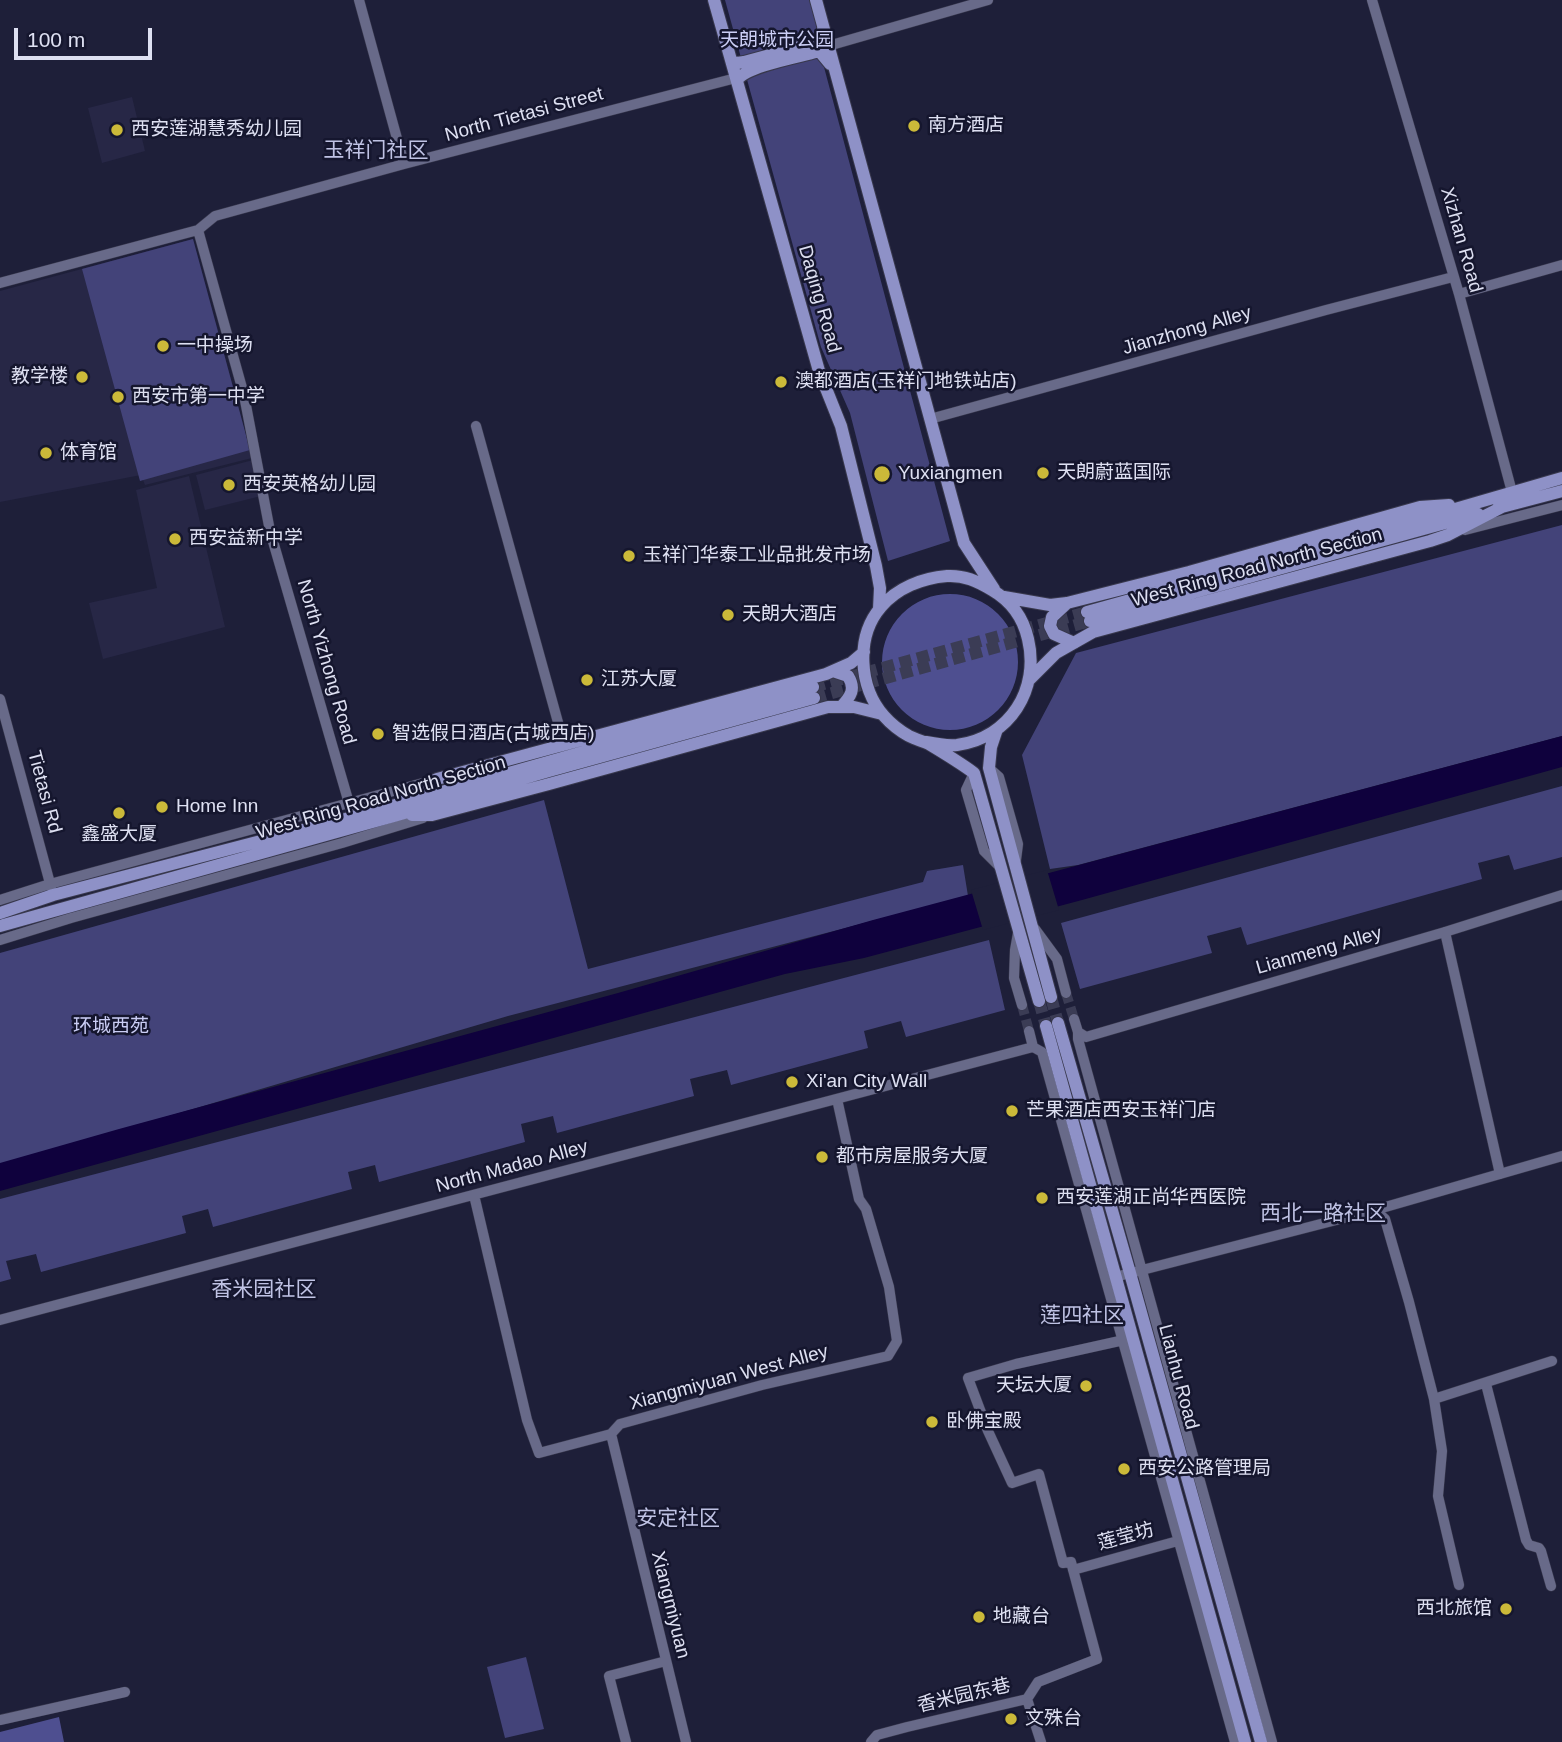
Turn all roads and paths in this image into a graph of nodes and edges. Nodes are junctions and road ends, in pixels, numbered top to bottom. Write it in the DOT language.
graph roads {
  1 [pos="359,0"];
  2 [pos="714,0"];
  3 [pos="816,0"];
  4 [pos="988,0"];
  5 [pos="1372,0"];
  6 [pos="823,29"];
  7 [pos="828,46"];
  8 [pos="732,62"];
  9 [pos="835,73"];
  10 [pos="737,79"];
  11 [pos="404,164"];
  12 [pos="198,230"];
  13 [pos="1562,265"];
  14 [pos="1453,277"];
  15 [pos="0,283"];
  16 [pos="1459,294"];
  17 [pos="930,419"];
  18 [pos="476,426"];
  19 [pos="1562,478"];
  20 [pos="1562,491"];
  21 [pos="1512,492"];
  22 [pos="1471,503"];
  23 [pos="1562,505"];
  24 [pos="1504,506"];
  25 [pos="1448,534"];
  26 [pos="1000,595"];
  27 [pos="1067,603"];
  28 [pos="879,609"];
  29 [pos="1074,643"];
  30 [pos="864,652"];
  31 [pos="833,671"];
  32 [pos="1030,680"];
  33 [pos="0,699"];
  34 [pos="841,707"];
  35 [pos="882,714"];
  36 [pos="997,729"];
  37 [pos="926,743"];
  38 [pos="564,744"];
  39 [pos="989,768"];
  40 [pos="974,773"];
  41 [pos="437,779"];
  42 [pos="993,782"];
  43 [pos="978,786"];
  44 [pos="349,803"];
  45 [pos="382,809"];
  46 [pos="432,815"];
  47 [pos="394,816"];
  48 [pos="353,817"];
  49 [pos="1016,864"];
  50 [pos="1002,868"];
  51 [pos="52,889"];
  52 [pos="1562,895"];
  53 [pos="0,900"];
  54 [pos="0,913"];
  55 [pos="1032,925"];
  56 [pos="0,926"];
  57 [pos="1019,929"];
  58 [pos="1445,932"];
  59 [pos="0,940"];
  60 [pos="1066,993"];
  61 [pos="1022,1006"];
  62 [pos="1074,1019"];
  63 [pos="1029,1031"];
  64 [pos="1082,1035"];
  65 [pos="1033,1047"];
  66 [pos="837,1099"];
  67 [pos="1562,1156"];
  68 [pos="1500,1174"];
  69 [pos="474,1195"];
  70 [pos="1375,1210"];
  71 [pos="1136,1272"];
  72 [pos="1115,1277"];
  73 [pos="0,1320"];
  74 [pos="1128,1339"];
  75 [pos="1552,1361"];
  76 [pos="1486,1384"];
  77 [pos="1434,1399"];
  78 [pos="611,1434"];
  79 [pos="1184,1539"];
  80 [pos="1073,1570"];
  81 [pos="1459,1585"];
  82 [pos="1551,1586"];
  83 [pos="666,1661"];
  84 [pos="125,1692"];
  85 [pos="1027,1699"];
  86 [pos="0,1720"];
  87 [pos="626,1742"];
  88 [pos="686,1742"];
  89 [pos="870,1742"];
  90 [pos="1041,1742"];
  91 [pos="1235,1742"];
  92 [pos="1245,1742"];
  93 [pos="1261,1742"];
  94 [pos="1272,1742"];
  1 -- 11 [label="street"];
  2 -- 8 [label="main road, Daqing Road"];
  3 -- 6 [label="main road"];
  4 -- 7 [label="street"];
  5 -- 14 [label="street, Xizhan Road"];
  6 -- 7 [label="main road"];
  6 -- 8 [label="main road"];
  7 -- 9 [label="main road"];
  8 -- 10 [label="main road, Daqing Road"];
  9 -- 10 [label="main road"];
  9 -- 17 [label="main road"];
  10 -- 11 [label="street, North Tietasi Street"];
  10 -- 28 [label="main road, Daqing Road"];
  11 -- 12 [label="street, North Tietasi Street"];
  12 -- 15 [label="street, North Tietasi Street"];
  12 -- 44 [label="street, North Yizhong Road"];
  13 -- 16 [label="street"];
  14 -- 16 [label="street, Xizhan Road"];
  14 -- 17 [label="street, Jianzhong Alley"];
  16 -- 21 [label="street, Xizhan Road"];
  17 -- 26 [label="main road"];
  18 -- 38 [label="street"];
  19 -- 21 [label="main road, West Ring Road North Section"];
  20 -- 24 [label="main road, West Ring Road North Section"];
  21 -- 22 [label="main road, West Ring Road North Section"];
  22 -- 24 [label="main road, West Ring Road North Section"];
  22 -- 27 [label="main road, West Ring Road North Section"];
  23 -- 25 [label="street"];
  24 -- 25 [label="main road, West Ring Road North Section"];
  25 -- 29 [label="main road, West Ring Road North Section"];
  26 -- 27 [label="main road, West Ring Road North Section"];
  26 -- 28 [label="main road"];
  26 -- 32 [label="main road"];
  27 -- 29 [label="main road"];
  28 -- 30 [label="main road"];
  29 -- 32 [label="main road, West Ring Road North Section"];
  30 -- 31 [label="main road"];
  30 -- 35 [label="main road"];
  31 -- 34 [label="main road"];
  31 -- 38 [label="main road"];
  32 -- 36 [label="main road"];
  33 -- 51 [label="street, Tietasi Rd"];
  34 -- 35 [label="main road"];
  34 -- 46 [label="main road"];
  35 -- 37 [label="main road"];
  36 -- 37 [label="main road"];
  36 -- 39 [label="main road"];
  37 -- 40 [label="main road"];
  38 -- 41 [label="main road"];
  39 -- 42 [label="main road"];
  39 -- 49 [label="street"];
  40 -- 43 [label="main road"];
  40 -- 50 [label="street"];
  41 -- 44 [label="street"];
  41 -- 45 [label="main road"];
  42 -- 43 [label="main road"];
  42 -- 49 [label="main road"];
  43 -- 50 [label="main road"];
  44 -- 48 [label="street, North Yizhong Road"];
  44 -- 51 [label="street"];
  45 -- 47 [label="main road, West Ring Road North Section"];
  45 -- 48 [label="main road, West Ring Road North Section"];
  46 -- 47 [label="main road"];
  46 -- 59 [label="street"];
  47 -- 56 [label="main road, West Ring Road North Section"];
  48 -- 51 [label="main road, West Ring Road North Section"];
  49 -- 55 [label="main road"];
  50 -- 57 [label="main road"];
  51 -- 53 [label="street"];
  51 -- 54 [label="main road, West Ring Road North Section"];
  52 -- 58 [label="street, Lianmeng Alley"];
  55 -- 57 [label="main road"];
  55 -- 60 [label="street"];
  57 -- 61 [label="street"];
  58 -- 64 [label="street, Lianmeng Alley"];
  58 -- 68 [label="street"];
  62 -- 64 [label="street"];
  63 -- 65 [label="street"];
  64 -- 71 [label="street"];
  65 -- 66 [label="street, North Madao Alley"];
  65 -- 74 [label="street"];
  66 -- 69 [label="street, North Madao Alley"];
  66 -- 78 [label="street, Xiangmiyuan West Alley"];
  67 -- 68 [label="street"];
  68 -- 70 [label="street"];
  69 -- 73 [label="street, North Madao Alley"];
  69 -- 78 [label="street, Xiangmiyuan West Alley"];
  70 -- 71 [label="street"];
  70 -- 77 [label="street"];
  71 -- 72 [label="street"];
  71 -- 72 [label="main road, Lianhu Road"];
  71 -- 93 [label="main road, Lianhu Road"];
  71 -- 94 [label="street"];
  72 -- 74 [label="main road, Lianhu Road"];
  74 -- 79 [label="main road, Lianhu Road"];
  74 -- 80 [label="street"];
  75 -- 76 [label="street"];
  76 -- 77 [label="street"];
  76 -- 82 [label="street"];
  77 -- 81 [label="street"];
  78 -- 83 [label="street, Xiangmiyuan"];
  79 -- 80 [label="street, 莲莹坊"];
  79 -- 91 [label="street"];
  79 -- 92 [label="main road, Lianhu Road"];
  80 -- 85 [label="street, 香米园东巷"];
  83 -- 87 [label="street"];
  83 -- 88 [label="street, Xiangmiyuan"];
  84 -- 86 [label="street"];
  85 -- 89 [label="street, 香米园东巷"];
  85 -- 90 [label="street"];
}
